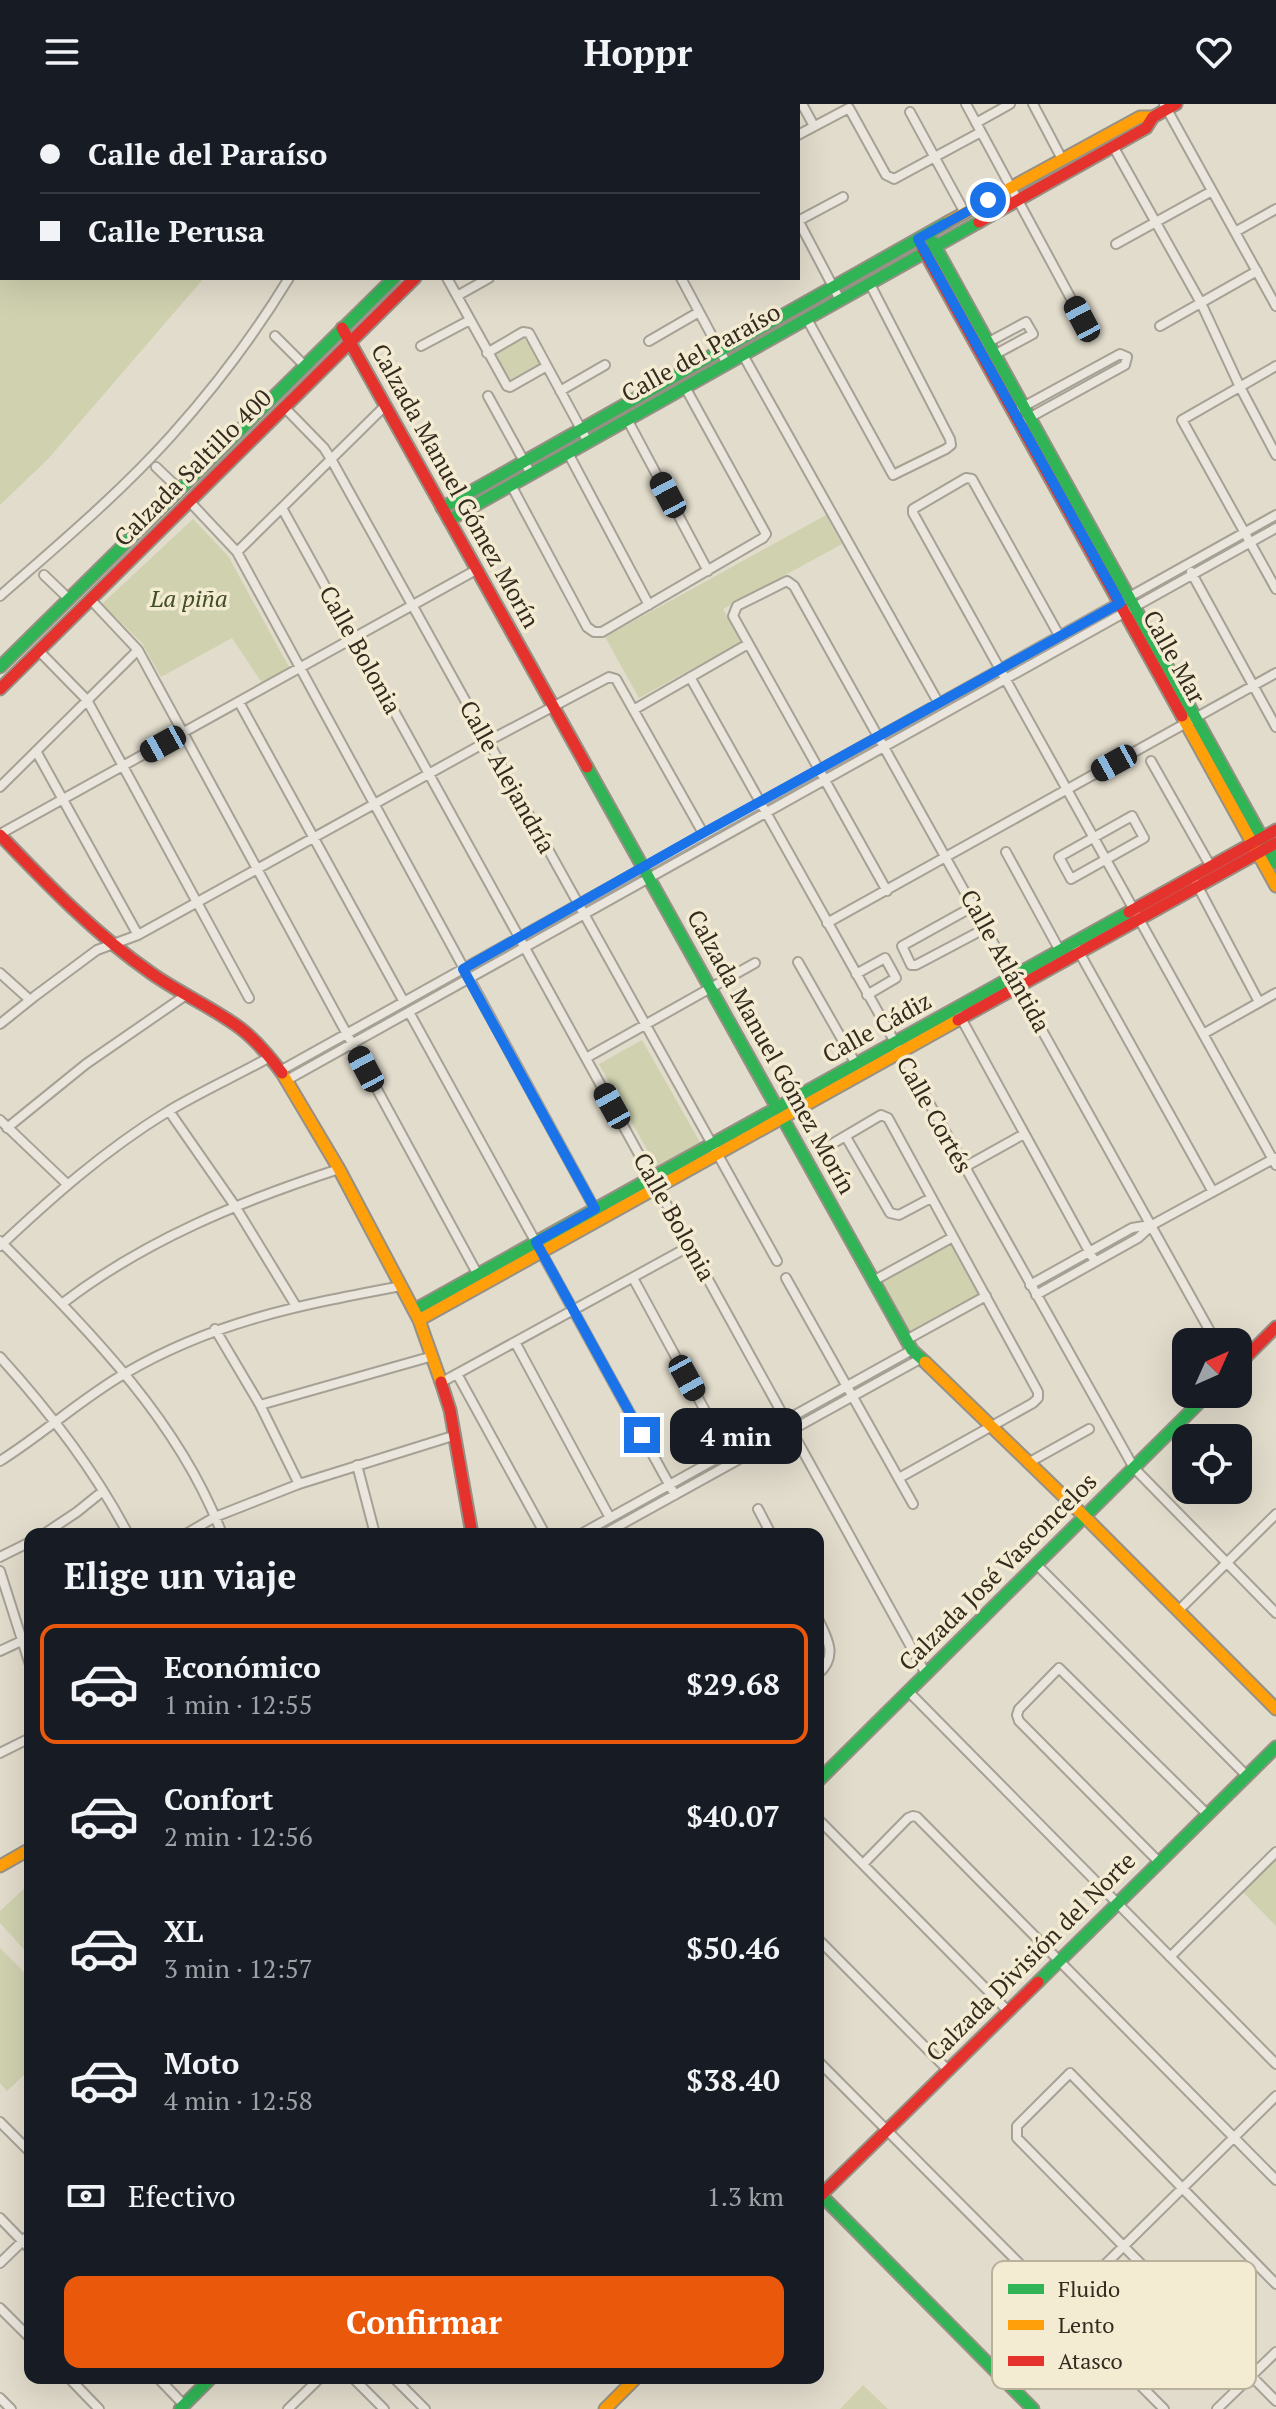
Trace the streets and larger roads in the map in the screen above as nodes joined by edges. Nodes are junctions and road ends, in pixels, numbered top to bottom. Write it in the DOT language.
graph roads {
  1 [pos="802,104"];
  2 [pos="966,104"];
  3 [pos="1010,104"];
  4 [pos="1033,104"];
  5 [pos="1169,106"];
  6 [pos="910,112"];
  7 [pos="1153,117"];
  8 [pos="814,126"];
  9 [pos="978,127"];
  10 [pos="800,134"];
  11 [pos="1113,146"];
  12 [pos="935,157"];
  13 [pos="1062,159"];
  14 [pos="1010,187"];
  15 [pos="1212,191"];
  16 [pos="843,197"];
  17 [pos="1017,199"];
  18 [pos="1276,209"];
  19 [pos="965,213"];
  20 [pos="800,220"];
  21 [pos="1156,222"];
  22 [pos="800,225"];
  23 [pos="1235,232"];
  24 [pos="923,236"];
  25 [pos="1116,244"];
  26 [pos="930,250"];
  27 [pos="1257,271"];
  28 [pos="288,280"];
  29 [pos="392,280"];
  30 [pos="413,280"];
  31 [pos="448,280"];
  32 [pos="485,280"];
  33 [pos="682,280"];
  34 [pos="870,284"];
  35 [pos="833,287"];
  36 [pos="457,296"];
  37 [pos="840,300"];
  38 [pos="1201,303"];
  39 [pos="1276,306"];
  40 [pos="699,312"];
  41 [pos="807,319"];
  42 [pos="1082,319"];
  43 [pos="470,320"];
  44 [pos="1160,326"];
  45 [pos="342,328"];
  46 [pos="275,336"];
  47 [pos="649,341"];
  48 [pos="350,342"];
  49 [pos="987,343"];
  50 [pos="421,346"];
  51 [pos="720,351"];
  52 [pos="487,353"];
  53 [pos="743,355"];
  54 [pos="994,355"];
  55 [pos="727,364"];
  56 [pos="304,365"];
  57 [pos="605,365"];
  58 [pos="547,366"];
  59 [pos="1276,366"];
  60 [pos="685,387"];
  61 [pos="1240,387"];
  62 [pos="560,391"];
  63 [pos="488,396"];
  64 [pos="385,406"];
  65 [pos="285,408"];
  66 [pos="1021,415"];
  67 [pos="627,419"];
  68 [pos="581,430"];
  69 [pos="588,442"];
  70 [pos="568,453"];
  71 [pos="1276,455"];
  72 [pos="331,459"];
  73 [pos="524,462"];
  74 [pos="156,467"];
  75 [pos="531,474"];
  76 [pos="511,485"];
  77 [pos="180,490"];
  78 [pos="190,502"];
  79 [pos="282,508"];
  80 [pos="442,508"];
  81 [pos="1276,515"];
  82 [pos="449,520"];
  83 [pos="1276,528"];
  84 [pos="1245,532"];
  85 [pos="1250,542"];
  86 [pos="237,552"];
  87 [pos="1187,564"];
  88 [pos="476,570"];
  89 [pos="708,571"];
  90 [pos="44,575"];
  91 [pos="1193,575"];
  92 [pos="1276,589"];
  93 [pos="0,596"];
  94 [pos="69,599"];
  95 [pos="91,600"];
  96 [pos="649,605"];
  97 [pos="1127,605"];
  98 [pos="411,606"];
  99 [pos="1060,637"];
  100 [pos="354,638"];
  101 [pos="748,644"];
  102 [pos="138,650"];
  103 [pos="39,651"];
  104 [pos="0,667"];
  105 [pos="298,669"];
  106 [pos="1276,673"];
  107 [pos="1002,674"];
  108 [pos="690,677"];
  109 [pos="1254,686"];
  110 [pos="0,689"];
  111 [pos="87,700"];
  112 [pos="239,702"];
  113 [pos="938,702"];
  114 [pos="553,706"];
  115 [pos="635,709"];
  116 [pos="1191,721"];
  117 [pos="1276,727"];
  118 [pos="183,733"];
  119 [pos="879,735"];
  120 [pos="488,741"];
  121 [pos="885,746"];
  122 [pos="36,751"];
  123 [pos="1151,761"];
  124 [pos="123,766"];
  125 [pos="819,769"];
  126 [pos="429,773"];
  127 [pos="825,779"];
  128 [pos="0,787"];
  129 [pos="1067,790"];
  130 [pos="63,799"];
  131 [pos="759,802"];
  132 [pos="373,804"];
  133 [pos="765,813"];
  134 [pos="1276,830"];
  135 [pos="703,833"];
  136 [pos="0,835"];
  137 [pos="313,837"];
  138 [pos="1093,838"];
  139 [pos="1263,845"];
  140 [pos="1006,852"];
  141 [pos="947,857"];
  142 [pos="1105,860"];
  143 [pos="1276,863"];
  144 [pos="1211,867"];
  145 [pos="257,869"];
  146 [pos="646,872"];
  147 [pos="1195,882"];
  148 [pos="1276,886"];
  149 [pos="887,891"];
  150 [pos="196,902"];
  151 [pos="578,904"];
  152 [pos="974,906"];
  153 [pos="584,915"];
  154 [pos="1136,915"];
  155 [pos="827,923"];
  156 [pos="986,928"];
  157 [pos="138,935"];
  158 [pos="522,942"];
  159 [pos="113,944"];
  160 [pos="1077,948"];
  161 [pos="1060,951"];
  162 [pos="798,962"];
  163 [pos="755,963"];
  164 [pos="463,969"];
  165 [pos="0,973"];
  166 [pos="856,974"];
  167 [pos="468,978"];
  168 [pos="1016,982"];
  169 [pos="711,988"];
  170 [pos="1276,993"];
  171 [pos="186,995"];
  172 [pos="867,995"];
  173 [pos="249,998"];
  174 [pos="30,1000"];
  175 [pos="404,1002"];
  176 [pos="1259,1002"];
  177 [pos="409,1012"];
  178 [pos="958,1014"];
  179 [pos="0,1024"];
  180 [pos="645,1025"];
  181 [pos="347,1034"];
  182 [pos="1203,1034"];
  183 [pos="352,1044"];
  184 [pos="897,1048"];
  185 [pos="270,1057"];
  186 [pos="586,1058"];
  187 [pos="856,1064"];
  188 [pos="284,1075"];
  189 [pos="169,1111"];
  190 [pos="780,1114"];
  191 [pos="0,1120"];
  192 [pos="7,1128"];
  193 [pos="1024,1134"];
  194 [pos="846,1137"];
  195 [pos="715,1150"];
  196 [pos="820,1151"];
  197 [pos="1275,1161"];
  198 [pos="963,1168"];
  199 [pos="339,1169"];
  200 [pos="655,1183"];
  201 [pos="67,1184"];
  202 [pos="1213,1192"];
  203 [pos="931,1198"];
  204 [pos="235,1206"];
  205 [pos="595,1209"];
  206 [pos="1152,1225"];
  207 [pos="953,1237"];
  208 [pos="1,1244"];
  209 [pos="690,1246"];
  210 [pos="539,1247"];
  211 [pos="1089,1252"];
  212 [pos="777,1261"];
  213 [pos="1095,1262"];
  214 [pos="478,1275"];
  215 [pos="633,1278"];
  216 [pos="786,1278"];
  217 [pos="873,1281"];
  218 [pos="1030,1285"];
  219 [pos="401,1286"];
  220 [pos="1036,1295"];
  221 [pos="986,1296"];
  222 [pos="63,1303"];
  223 [pos="296,1306"];
  224 [pos="574,1310"];
  225 [pos="417,1315"];
  226 [pos="1276,1327"];
  227 [pos="1208,1328"];
  228 [pos="215,1329"];
  229 [pos="515,1342"];
  230 [pos="912,1350"];
  231 [pos="1252,1351"];
  232 [pos="433,1356"];
  233 [pos="0,1357"];
  234 [pos="123,1374"];
  235 [pos="457,1374"];
  236 [pos="442,1382"];
  237 [pos="847,1386"];
  238 [pos="852,1396"];
  239 [pos="260,1405"];
  240 [pos="1194,1408"];
  241 [pos="786,1420"];
  242 [pos="56,1423"];
  243 [pos="990,1426"];
  244 [pos="1089,1429"];
  245 [pos="791,1430"];
  246 [pos="456,1435"];
  247 [pos="728,1453"];
  248 [pos="0,1461"];
  249 [pos="1028,1463"];
  250 [pos="357,1465"];
  251 [pos="1134,1468"];
  252 [pos="899,1478"];
  253 [pos="299,1484"];
  254 [pos="670,1485"];
  255 [pos="103,1491"];
  256 [pos="675,1495"];
  257 [pos="913,1504"];
  258 [pos="758,1509"];
  259 [pos="215,1517"];
  260 [pos="1085,1517"];
  261 [pos="610,1518"];
  262 [pos="1274,1521"];
  263 [pos="53,1528"];
  264 [pos="125,1528"];
  265 [pos="196,1528"];
  266 [pos="220,1528"];
  267 [pos="373,1528"];
  268 [pos="471,1528"];
  269 [pos="542,1528"];
  270 [pos="592,1528"];
  271 [pos="615,1528"];
  272 [pos="768,1528"];
  273 [pos="24,1545"];
  274 [pos="0,1557"];
  275 [pos="1227,1562"];
  276 [pos="1037,1565"];
  277 [pos="0,1571"];
  278 [pos="1178,1611"];
  279 [pos="1276,1613"];
  280 [pos="24,1631"];
  281 [pos="824,1632"];
  282 [pos="24,1639"];
  283 [pos="0,1651"];
  284 [pos="824,1670"];
  285 [pos="926,1674"];
  286 [pos="909,1692"];
  287 [pos="1276,1709"];
  288 [pos="24,1741"];
  289 [pos="1276,1747"];
  290 [pos="0,1753"];
  291 [pos="824,1775"];
  292 [pos="1247,1776"];
  293 [pos="1208,1815"];
  294 [pos="824,1825"];
  295 [pos="24,1852"];
  296 [pos="1276,1852"];
  297 [pos="1159,1862"];
  298 [pos="863,1864"];
  299 [pos="0,1866"];
  300 [pos="1117,1903"];
  301 [pos="824,1945"];
  302 [pos="1170,1957"];
  303 [pos="1059,1960"];
  304 [pos="1008,2011"];
  305 [pos="1276,2064"];
  306 [pos="824,2067"];
  307 [pos="948,2070"];
  308 [pos="1276,2096"];
  309 [pos="0,2122"];
  310 [pos="887,2130"];
  311 [pos="1234,2137"];
  312 [pos="24,2146"];
  313 [pos="1276,2180"];
  314 [pos="1182,2188"];
  315 [pos="824,2190"];
  316 [pos="824,2200"];
  317 [pos="0,2218"];
  318 [pos="22,2241"];
  319 [pos="1124,2246"];
  320 [pos="1019,2261"];
  321 [pos="1109,2261"];
  322 [pos="1139,2261"];
  323 [pos="1253,2261"];
  324 [pos="0,2263"];
  325 [pos="1256,2264"];
  326 [pos="1276,2284"];
  327 [pos="0,2308"];
  328 [pos="24,2332"];
  329 [pos="1276,2352"];
  330 [pos="992,2368"];
  331 [pos="1256,2372"];
  332 [pos="1256,2380"];
  333 [pos="75,2384"];
  334 [pos="163,2384"];
  335 [pos="205,2384"];
  336 [pos="314,2384"];
  337 [pos="359,2384"];
  338 [pos="400,2384"];
  339 [pos="630,2384"];
  340 [pos="1011,2389"];
  341 [pos="1145,2389"];
  342 [pos="1238,2389"];
  343 [pos="0,2398"];
  344 [pos="1276,2401"];
  345 [pos="182,2407"];
  346 [pos="1027,2407"];
  347 [pos="11,2409"];
  348 [pos="99,2409"];
  349 [pos="288,2409"];
  350 [pos="384,2409"];
  351 [pos="425,2409"];
  352 [pos="606,2409"];
  353 [pos="1164,2409"];
  354 [pos="1217,2409"];
  1 -- 8 [label="street"];
  2 -- 9 [label="street"];
  3 -- 9 [label="street"];
  4 -- 13 [label="street"];
  5 -- 7 [label="street"];
  5 -- 15 [label="street"];
  6 -- 12 [label="street"];
  7 -- 11 [label="street, Calle del Paraíso"];
  7 -- 13 [label="street, Calle del Paraíso"];
  8 -- 10 [label="street"];
  8 -- 12 [label="street"];
  9 -- 12 [label="street"];
  9 -- 14 [label="street"];
  11 -- 17 [label="street, Calle del Paraíso"];
  11 -- 21 [label="street"];
  12 -- 19 [label="street"];
  13 -- 14 [label="street, Calle del Paraíso"];
  14 -- 17 [label="street"];
  14 -- 19 [label="street, Calle del Paraíso"];
  15 -- 21 [label="street"];
  15 -- 23 [label="street"];
  16 -- 20 [label="street"];
  17 -- 26 [label="street, Calle del Paraíso"];
  17 -- 42 [label="street"];
  18 -- 23 [label="street"];
  19 -- 24 [label="street, Calle del Paraíso"];
  21 -- 25 [label="street"];
  21 -- 38 [label="street"];
  22 -- 35 [label="street"];
  23 -- 27 [label="street"];
  24 -- 26 [label="street, Calle Mar"];
  24 -- 35 [label="street, Calle del Paraíso"];
  26 -- 34 [label="street, Calle del Paraíso"];
  26 -- 49 [label="street, Calle Mar"];
  26 -- 66 [label="street, Calle Mar"];
  27 -- 38 [label="street"];
  27 -- 39 [label="street"];
  28 -- 93 [label="street"];
  29 -- 45 [label="street, Calzada Saltillo 400"];
  30 -- 48 [label="street, Calzada Saltillo 400"];
  31 -- 36 [label="street"];
  32 -- 36 [label="street"];
  33 -- 40 [label="street"];
  34 -- 37 [label="street, Calle del Paraíso"];
  34 -- 41 [label="street"];
  35 -- 37 [label="street"];
  35 -- 51 [label="street, Calle del Paraíso"];
  36 -- 43 [label="street"];
  37 -- 41 [label="street, Calle del Paraíso"];
  38 -- 44 [label="street"];
  38 -- 61 [label="street"];
  40 -- 47 [label="street"];
  40 -- 51 [label="street"];
  41 -- 53 [label="street, Calle del Paraíso"];
  43 -- 50 [label="street"];
  43 -- 52 [label="street"];
  45 -- 48 [label="street, Calzada Manuel Gómez Morín"];
  45 -- 56 [label="street, Calzada Saltillo 400"];
  46 -- 56 [label="street"];
  48 -- 64 [label="street, Calzada Manuel Gómez Morín"];
  48 -- 65 [label="street, Calzada Saltillo 400"];
  49 -- 54 [label="street, Calle Mar"];
  49 -- 54 [label="street"];
  51 -- 55 [label="street"];
  51 -- 68 [label="street, Calle del Paraíso"];
  52 -- 58 [label="street"];
  52 -- 58 [label="street"];
  53 -- 55 [label="street, Calle del Paraíso"];
  53 -- 113 [label="street"];
  54 -- 66 [label="street, Calle Mar"];
  55 -- 60 [label="street, Calle del Paraíso"];
  56 -- 77 [label="street, Calzada Saltillo 400"];
  57 -- 62 [label="street"];
  58 -- 62 [label="street"];
  59 -- 61 [label="street"];
  60 -- 67 [label="street, Calle del Paraíso"];
  60 -- 89 [label="street"];
  61 -- 71 [label="street"];
  61 -- 84 [label="street"];
  62 -- 68 [label="street"];
  63 -- 73 [label="street"];
  64 -- 72 [label="street"];
  64 -- 80 [label="street, Calzada Manuel Gómez Morín"];
  65 -- 72 [label="street, Calle Alejandría"];
  65 -- 78 [label="street, Calzada Saltillo 400"];
  66 -- 66 [label="street"];
  66 -- 97 [label="street, Calle Mar"];
  67 -- 69 [label="street, Calle del Paraíso"];
  67 -- 89 [label="street"];
  68 -- 69 [label="street"];
  68 -- 73 [label="street, Calle del Paraíso"];
  69 -- 70 [label="street, Calle del Paraíso"];
  70 -- 75 [label="street, Calle del Paraíso"];
  70 -- 96 [label="street"];
  72 -- 79 [label="street"];
  72 -- 98 [label="street, Calle Alejandría"];
  73 -- 75 [label="street"];
  73 -- 80 [label="street, Calle del Paraíso"];
  74 -- 77 [label="street"];
  75 -- 76 [label="street, Calle del Paraíso"];
  76 -- 82 [label="street, Calle del Paraíso"];
  76 -- 96 [label="street"];
  77 -- 94 [label="street, Calzada Saltillo 400"];
  78 -- 86 [label="street"];
  78 -- 95 [label="street, Calzada Saltillo 400"];
  79 -- 86 [label="street"];
  79 -- 100 [label="street, Calle Bolonia"];
  80 -- 82 [label="street, Calzada Manuel Gómez Morín"];
  81 -- 84 [label="street"];
  82 -- 88 [label="street, Calzada Manuel Gómez Morín"];
  83 -- 85 [label="street"];
  84 -- 85 [label="street"];
  84 -- 87 [label="street"];
  85 -- 91 [label="street"];
  85 -- 92 [label="street"];
  86 -- 105 [label="street"];
  87 -- 91 [label="street"];
  87 -- 97 [label="street"];
  88 -- 98 [label="street"];
  88 -- 114 [label="street, Calzada Manuel Gómez Morín"];
  89 -- 96 [label="street"];
  90 -- 94 [label="street"];
  91 -- 97 [label="street"];
  91 -- 109 [label="street"];
  94 -- 104 [label="street, Calzada Saltillo 400"];
  95 -- 102 [label="street"];
  95 -- 103 [label="street, Calzada Saltillo 400"];
  97 -- 99 [label="street"];
  97 -- 107 [label="street"];
  97 -- 116 [label="street, Calle Mar"];
  98 -- 100 [label="street"];
  98 -- 120 [label="street, Calle Alejandría"];
  99 -- 107 [label="street"];
  99 -- 107 [label="street"];
  100 -- 105 [label="street"];
  100 -- 126 [label="street, Calle Bolonia"];
  101 -- 108 [label="street"];
  101 -- 119 [label="street, Calle Atlántida"];
  101 -- 125 [label="street"];
  102 -- 111 [label="street"];
  102 -- 118 [label="street"];
  103 -- 110 [label="street, Calzada Saltillo 400"];
  103 -- 111 [label="street"];
  105 -- 112 [label="street"];
  105 -- 132 [label="street"];
  106 -- 109 [label="street"];
  107 -- 113 [label="street"];
  107 -- 121 [label="street"];
  107 -- 129 [label="street"];
  108 -- 115 [label="street"];
  108 -- 131 [label="street, Calle Cortés"];
  109 -- 116 [label="street"];
  109 -- 117 [label="street"];
  111 -- 122 [label="street"];
  111 -- 124 [label="street"];
  112 -- 118 [label="street"];
  112 -- 137 [label="street"];
  113 -- 119 [label="street"];
  114 -- 115 [label="street"];
  114 -- 120 [label="street"];
  114 -- 146 [label="street, Calzada Manuel Gómez Morín"];
  115 -- 135 [label="street"];
  116 -- 129 [label="street"];
  116 -- 139 [label="street, Calle Mar"];
  118 -- 124 [label="street"];
  118 -- 145 [label="street"];
  119 -- 121 [label="street, Calle Atlántida"];
  119 -- 125 [label="street"];
  120 -- 126 [label="street"];
  120 -- 151 [label="street, Calle Alejandría"];
  121 -- 127 [label="street"];
  121 -- 141 [label="street, Calle Atlántida"];
  122 -- 128 [label="street"];
  122 -- 130 [label="street"];
  123 -- 144 [label="street"];
  124 -- 130 [label="street"];
  124 -- 150 [label="street"];
  125 -- 127 [label="street"];
  125 -- 131 [label="street"];
  126 -- 132 [label="street"];
  126 -- 158 [label="street, Calle Bolonia"];
  127 -- 133 [label="street"];
  127 -- 149 [label="street"];
  129 -- 138 [label="street"];
  129 -- 141 [label="street"];
  130 -- 136 [label="street"];
  130 -- 157 [label="street"];
  131 -- 133 [label="street, Calle Cortés"];
  131 -- 135 [label="street"];
  132 -- 137 [label="street"];
  132 -- 164 [label="street"];
  133 -- 146 [label="street"];
  133 -- 155 [label="street, Calle Cortés"];
  134 -- 139 [label="street, Calle Cádiz"];
  135 -- 146 [label="street"];
  136 -- 159 [label="street"];
  137 -- 145 [label="street"];
  137 -- 175 [label="street"];
  138 -- 142 [label="street"];
  138 -- 142 [label="street"];
  138 -- 142 [label="street"];
  139 -- 143 [label="street, Calle Mar"];
  139 -- 144 [label="street, Calle Cádiz"];
  139 -- 147 [label="street, Calle Cádiz"];
  139 -- 148 [label="street, Calle Mar"];
  140 -- 161 [label="street"];
  141 -- 149 [label="street"];
  141 -- 152 [label="street, Calle Atlántida"];
  142 -- 154 [label="street"];
  144 -- 147 [label="street, Calle Cádiz"];
  145 -- 150 [label="street"];
  145 -- 181 [label="street"];
  146 -- 151 [label="street"];
  146 -- 153 [label="street"];
  146 -- 169 [label="street, Calzada Manuel Gómez Morín"];
  147 -- 154 [label="street, Calle Cádiz"];
  147 -- 176 [label="street"];
  149 -- 155 [label="street"];
  150 -- 157 [label="street"];
  150 -- 173 [label="street"];
  151 -- 153 [label="street, Calle Alejandría"];
  151 -- 158 [label="street"];
  152 -- 156 [label="street, Calle Atlántida"];
  152 -- 156 [label="street"];
  153 -- 158 [label="street"];
  153 -- 180 [label="street, Calle Alejandría"];
  154 -- 160 [label="street, Calle Cádiz"];
  154 -- 182 [label="street"];
  155 -- 166 [label="street, Calle Cortés"];
  156 -- 168 [label="street, Calle Atlántida"];
  157 -- 159 [label="street"];
  158 -- 164 [label="street"];
  158 -- 167 [label="street"];
  158 -- 186 [label="street, Calle Bolonia"];
  159 -- 171 [label="street"];
  159 -- 174 [label="street"];
  160 -- 161 [label="street, Calle Cádiz"];
  160 -- 168 [label="street, Calle Cádiz"];
  160 -- 202 [label="street"];
  161 -- 168 [label="street, Calle Cádiz"];
  162 -- 187 [label="street"];
  163 -- 169 [label="street"];
  164 -- 167 [label="street"];
  164 -- 175 [label="street"];
  165 -- 174 [label="street"];
  166 -- 172 [label="street, Calle Cortés"];
  166 -- 172 [label="street"];
  167 -- 177 [label="street"];
  167 -- 205 [label="street"];
  168 -- 178 [label="street, Calle Cádiz"];
  168 -- 206 [label="street, Calle Atlántida"];
  169 -- 180 [label="street"];
  169 -- 190 [label="street, Calzada Manuel Gómez Morín"];
  170 -- 176 [label="street"];
  171 -- 185 [label="street"];
  171 -- 192 [label="street"];
  172 -- 184 [label="street, Calle Cortés"];
  174 -- 179 [label="street"];
  175 -- 181 [label="street"];
  176 -- 182 [label="street"];
  177 -- 183 [label="street"];
  177 -- 210 [label="street"];
  178 -- 184 [label="street, Calle Cádiz"];
  178 -- 193 [label="street"];
  180 -- 186 [label="street"];
  180 -- 195 [label="street, Calle Alejandría"];
  181 -- 183 [label="street"];
  181 -- 188 [label="street"];
  182 -- 197 [label="street"];
  183 -- 188 [label="street"];
  183 -- 214 [label="street"];
  184 -- 187 [label="street, Calle Cádiz"];
  184 -- 190 [label="street, Calle Cádiz"];
  184 -- 198 [label="street, Calle Cortés"];
  185 -- 188 [label="street"];
  185 -- 189 [label="street"];
  186 -- 200 [label="street, Calle Bolonia"];
  187 -- 190 [label="street, Calle Cádiz"];
  188 -- 199 [label="street"];
  189 -- 201 [label="street"];
  189 -- 204 [label="street"];
  190 -- 195 [label="street, Calle Cádiz"];
  190 -- 217 [label="street, Calzada Manuel Gómez Morín"];
  191 -- 192 [label="street"];
  192 -- 201 [label="street"];
  193 -- 198 [label="street"];
  193 -- 211 [label="street"];
  194 -- 196 [label="street"];
  194 -- 203 [label="street"];
  194 -- 203 [label="street"];
  195 -- 200 [label="street, Calle Cádiz"];
  195 -- 212 [label="street, Calle Alejandría"];
  197 -- 202 [label="street"];
  198 -- 218 [label="street, Calle Cortés"];
  199 -- 204 [label="street"];
  199 -- 219 [label="street"];
  200 -- 205 [label="street, Calle Cádiz"];
  200 -- 209 [label="street, Calle Bolonia"];
  200 -- 210 [label="street, Calle Cádiz"];
  201 -- 208 [label="street"];
  202 -- 206 [label="street"];
  203 -- 207 [label="street"];
  204 -- 222 [label="street"];
  204 -- 223 [label="street"];
  205 -- 210 [label="street, Calle Cádiz"];
  206 -- 211 [label="street"];
  206 -- 213 [label="street"];
  206 -- 227 [label="street, Calle Atlántida"];
  207 -- 217 [label="street"];
  207 -- 221 [label="street"];
  208 -- 222 [label="street"];
  209 -- 215 [label="street"];
  209 -- 241 [label="street, Calle Bolonia"];
  210 -- 214 [label="street, Calle Cádiz"];
  210 -- 224 [label="street"];
  210 -- 225 [label="street, Calle Cádiz"];
  211 -- 213 [label="street"];
  211 -- 218 [label="street"];
  213 -- 220 [label="street"];
  214 -- 225 [label="street, Calle Cádiz"];
  215 -- 224 [label="street"];
  215 -- 247 [label="street"];
  216 -- 237 [label="street"];
  217 -- 230 [label="street, Calzada Manuel Gómez Morín"];
  218 -- 220 [label="street, Calle Cortés"];
  219 -- 223 [label="street"];
  219 -- 225 [label="street"];
  220 -- 251 [label="street, Calle Cortés"];
  221 -- 230 [label="street"];
  221 -- 243 [label="street"];
  222 -- 234 [label="street"];
  223 -- 228 [label="street"];
  224 -- 229 [label="street"];
  224 -- 254 [label="street"];
  225 -- 232 [label="street"];
  226 -- 231 [label="street"];
  228 -- 234 [label="street"];
  228 -- 239 [label="street"];
  229 -- 235 [label="street"];
  229 -- 261 [label="street"];
  230 -- 237 [label="street"];
  230 -- 238 [label="street"];
  230 -- 243 [label="street, Calzada Manuel Gómez Morín"];
  232 -- 236 [label="street"];
  232 -- 239 [label="street"];
  233 -- 242 [label="street"];
  234 -- 242 [label="street"];
  234 -- 259 [label="street"];
  235 -- 236 [label="street"];
  235 -- 269 [label="street"];
  236 -- 246 [label="street"];
  237 -- 238 [label="street"];
  237 -- 241 [label="street"];
  238 -- 245 [label="street"];
  238 -- 252 [label="street"];
  239 -- 253 [label="street"];
  240 -- 251 [label="street, Calzada José Vasconcelos"];
  241 -- 245 [label="street, Calle Bolonia"];
  241 -- 247 [label="street"];
  242 -- 248 [label="street"];
  242 -- 255 [label="street"];
  243 -- 249 [label="street, Calzada Manuel Gómez Morín"];
  243 -- 252 [label="street"];
  244 -- 249 [label="street"];
  245 -- 256 [label="street"];
  245 -- 285 [label="street, Calle Bolonia"];
  246 -- 250 [label="street"];
  246 -- 268 [label="street"];
  247 -- 254 [label="street"];
  249 -- 260 [label="street, Calzada Manuel Gómez Morín"];
  250 -- 253 [label="street"];
  250 -- 267 [label="street"];
  251 -- 260 [label="street, Calzada José Vasconcelos"];
  251 -- 275 [label="street, Calle Cortés"];
  252 -- 257 [label="street"];
  253 -- 259 [label="street"];
  254 -- 256 [label="street"];
  254 -- 261 [label="street"];
  255 -- 263 [label="street"];
  255 -- 264 [label="street"];
  256 -- 271 [label="street"];
  258 -- 272 [label="street"];
  259 -- 265 [label="street"];
  259 -- 266 [label="street"];
  260 -- 276 [label="street, Calzada José Vasconcelos"];
  260 -- 278 [label="street, Calzada Manuel Gómez Morín"];
  261 -- 270 [label="street"];
  262 -- 275 [label="street"];
  273 -- 274 [label="street"];
  275 -- 278 [label="street"];
  275 -- 279 [label="street, Calle Cortés"];
  276 -- 285 [label="street, Calzada José Vasconcelos"];
  276 -- 292 [label="street"];
  277 -- 280 [label="street"];
  278 -- 287 [label="street, Calzada Manuel Gómez Morín"];
  281 -- 284 [label="street"];
  282 -- 283 [label="street"];
  285 -- 286 [label="street, Calzada José Vasconcelos"];
  286 -- 291 [label="street, Calzada José Vasconcelos"];
  286 -- 300 [label="street"];
  288 -- 290 [label="street"];
  289 -- 292 [label="street, Calzada División del Norte"];
  292 -- 293 [label="street, Calzada División del Norte"];
  293 -- 297 [label="street, Calzada División del Norte"];
  293 -- 297 [label="street"];
  294 -- 298 [label="street"];
  295 -- 299 [label="street"];
  296 -- 302 [label="street"];
  297 -- 300 [label="street, Calzada División del Norte"];
  298 -- 303 [label="street"];
  298 -- 304 [label="street"];
  300 -- 302 [label="street"];
  300 -- 303 [label="street, Calzada División del Norte"];
  301 -- 307 [label="street"];
  302 -- 305 [label="street"];
  303 -- 304 [label="street, Calzada División del Norte"];
  303 -- 311 [label="street"];
  304 -- 307 [label="street, Calzada División del Norte"];
  306 -- 310 [label="street"];
  307 -- 310 [label="street, Calzada División del Norte"];
  308 -- 311 [label="street"];
  309 -- 312 [label="street"];
  310 -- 315 [label="street, Calzada División del Norte"];
  310 -- 320 [label="street"];
  311 -- 313 [label="street"];
  311 -- 314 [label="street"];
  314 -- 319 [label="street"];
  314 -- 319 [label="street"];
  314 -- 323 [label="street"];
  316 -- 330 [label="street"];
  317 -- 318 [label="street"];
  318 -- 324 [label="street"];
  319 -- 321 [label="street"];
  319 -- 322 [label="street"];
  325 -- 326 [label="street"];
  327 -- 328 [label="street"];
  329 -- 331 [label="street"];
  332 -- 344 [label="street"];
  333 -- 348 [label="street"];
  334 -- 345 [label="street"];
  335 -- 345 [label="street"];
  336 -- 349 [label="street"];
  337 -- 350 [label="street"];
  338 -- 351 [label="street"];
  339 -- 352 [label="street"];
  340 -- 346 [label="street"];
  341 -- 353 [label="street"];
  342 -- 354 [label="street"];
  343 -- 347 [label="street"];
}
